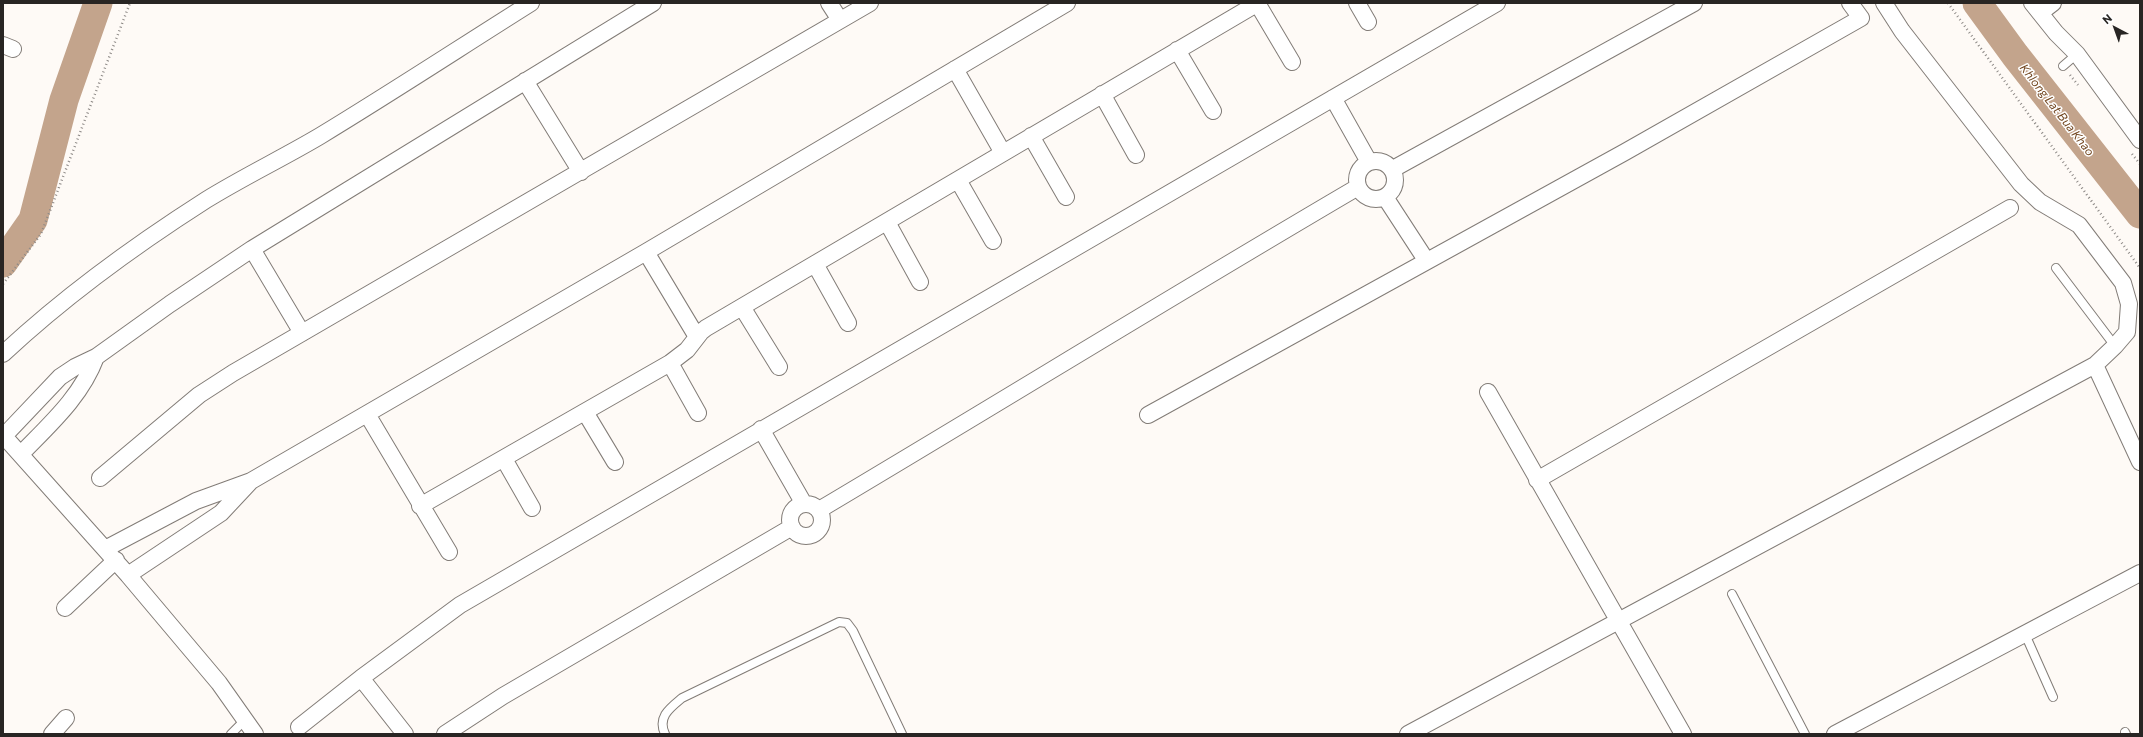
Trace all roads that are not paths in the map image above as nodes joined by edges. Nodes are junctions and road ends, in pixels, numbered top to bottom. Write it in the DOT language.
graph roads {
  1 [pos="531,3"];
  2 [pos="653,3"];
  3 [pos="829,3"];
  4 [pos="870,3"];
  5 [pos="1067,3"];
  6 [pos="1257,3"];
  7 [pos="1357,3"];
  8 [pos="1497,3"];
  9 [pos="1694,3"];
  10 [pos="1850,3"];
  11 [pos="1884,3"];
  12 [pos="2053,3"];
  13 [pos="2036,8"];
  14 [pos="840,20"];
  15 [pos="1368,22"];
  16 [pos="1176,50"];
  17 [pos="2076,54"];
  18 [pos="1292,62"];
  19 [pos="2063,66"];
  20 [pos="955,69"];
  21 [pos="525,81"];
  22 [pos="1102,94"];
  23 [pos="1333,98"];
  24 [pos="1213,111"];
  25 [pos="1031,136"];
  26 [pos="2140,140"];
  27 [pos="1003,153"];
  28 [pos="1136,155"];
  29 [pos="1369,162"];
  30 [pos="1393,170"];
  31 [pos="581,172"];
  32 [pos="958,180"];
  33 [pos="1358,187"];
  34 [pos="1066,197"];
  35 [pos="1385,197"];
  36 [pos="2010,208"];
  37 [pos="887,222"];
  38 [pos="993,241"];
  39 [pos="252,250"];
  40 [pos="646,252"];
  41 [pos="1426,260"];
  42 [pos="815,264"];
  43 [pos="2056,268"];
  44 [pos="920,282"];
  45 [pos="742,307"];
  46 [pos="848,322"];
  47 [pos="302,333"];
  48 [pos="697,337"];
  49 [pos="2116,346"];
  50 [pos="3,354"];
  51 [pos="96,358"];
  52 [pos="670,363"];
  53 [pos="2095,365"];
  54 [pos="779,367"];
  55 [pos="1488,392"];
  56 [pos="585,412"];
  57 [pos="698,413"];
  58 [pos="367,414"];
  59 [pos="1148,415"];
  60 [pos="761,429"];
  61 [pos="3,435"];
  62 [pos="21,454"];
  63 [pos="504,459"];
  64 [pos="615,462"];
  65 [pos="2140,462"];
  66 [pos="100,478"];
  67 [pos="1537,480"];
  68 [pos="251,481"];
  69 [pos="804,504"];
  70 [pos="420,506"];
  71 [pos="532,508"];
  72 [pos="819,510"];
  73 [pos="792,528"];
  74 [pos="449,552"];
  75 [pos="110,555"];
  76 [pos="2140,573"];
  77 [pos="128,575"];
  78 [pos="1732,594"];
  79 [pos="64,608"];
  80 [pos="1618,622"];
  81 [pos="2025,634"];
  82 [pos="361,678"];
  83 [pos="2053,697"];
  84 [pos="66,718"];
  85 [pos="245,720"];
  86 [pos="299,727"];
  87 [pos="52,734"];
  88 [pos="231,734"];
  89 [pos="255,734"];
  90 [pos="405,734"];
  91 [pos="445,734"];
  92 [pos="666,734"];
  93 [pos="902,734"];
  94 [pos="1408,734"];
  95 [pos="1683,734"];
  96 [pos="1805,734"];
  97 [pos="1835,734"];
  1 -- 50 [label="street"];
  2 -- 21 [label="street"];
  3 -- 14 [label="street"];
  4 -- 14 [label="street"];
  5 -- 20 [label="street"];
  6 -- 16 [label="street"];
  6 -- 18 [label="street"];
  7 -- 15 [label="street"];
  8 -- 23 [label="street"];
  9 -- 30 [label="street"];
  10 -- 41 [label="street"];
  11 -- 49 [label="street"];
  12 -- 13 [label="street"];
  13 -- 17 [label="street"];
  14 -- 31 [label="street"];
  16 -- 22 [label="street"];
  16 -- 24 [label="street"];
  17 -- 19 [label="lane"];
  17 -- 26 [label="street"];
  20 -- 27 [label="street"];
  20 -- 40 [label="street"];
  21 -- 31 [label="street"];
  21 -- 39 [label="street"];
  22 -- 25 [label="street"];
  22 -- 28 [label="street"];
  23 -- 29 [label="street"];
  23 -- 60 [label="street"];
  25 -- 27 [label="street"];
  25 -- 34 [label="street"];
  27 -- 32 [label="street"];
  29 -- 30 [label="street"];
  29 -- 33 [label="street"];
  30 -- 35 [label="street"];
  31 -- 47 [label="street"];
  32 -- 37 [label="street"];
  32 -- 38 [label="street"];
  33 -- 35 [label="street"];
  33 -- 72 [label="street"];
  35 -- 41 [label="street"];
  36 -- 67 [label="street"];
  37 -- 42 [label="street"];
  37 -- 44 [label="street"];
  39 -- 47 [label="street"];
  39 -- 51 [label="street"];
  40 -- 48 [label="street"];
  40 -- 58 [label="street"];
  41 -- 59 [label="street"];
  42 -- 45 [label="street"];
  42 -- 46 [label="street"];
  43 -- 49 [label="lane"];
  45 -- 48 [label="street"];
  45 -- 54 [label="street"];
  47 -- 66 [label="street"];
  48 -- 52 [label="street"];
  49 -- 53 [label="street"];
  51 -- 61 [label="street"];
  51 -- 62 [label="street"];
  52 -- 56 [label="street"];
  52 -- 57 [label="street"];
  53 -- 65 [label="street"];
  53 -- 80 [label="street"];
  55 -- 67 [label="street"];
  56 -- 63 [label="street"];
  56 -- 64 [label="street"];
  58 -- 68 [label="street"];
  58 -- 70 [label="street"];
  60 -- 69 [label="street"];
  60 -- 82 [label="street"];
  61 -- 62 [label="street"];
  62 -- 75 [label="street"];
  63 -- 70 [label="street"];
  63 -- 71 [label="street"];
  67 -- 80 [label="street"];
  68 -- 75 [label="street"];
  68 -- 77 [label="street"];
  69 -- 72 [label="street"];
  69 -- 73 [label="street"];
  70 -- 74 [label="street"];
  72 -- 73 [label="street"];
  73 -- 91 [label="street"];
  75 -- 77 [label="street"];
  75 -- 79 [label="street"];
  76 -- 81 [label="street"];
  77 -- 85 [label="street"];
  78 -- 96 [label="lane"];
  80 -- 94 [label="street"];
  80 -- 95 [label="street"];
  81 -- 83 [label="lane"];
  81 -- 97 [label="street"];
  82 -- 86 [label="street"];
  82 -- 90 [label="street"];
  84 -- 87 [label="street"];
  85 -- 88 [label="lane"];
  85 -- 89 [label="street"];
  92 -- 93 [label="lane"];
}
